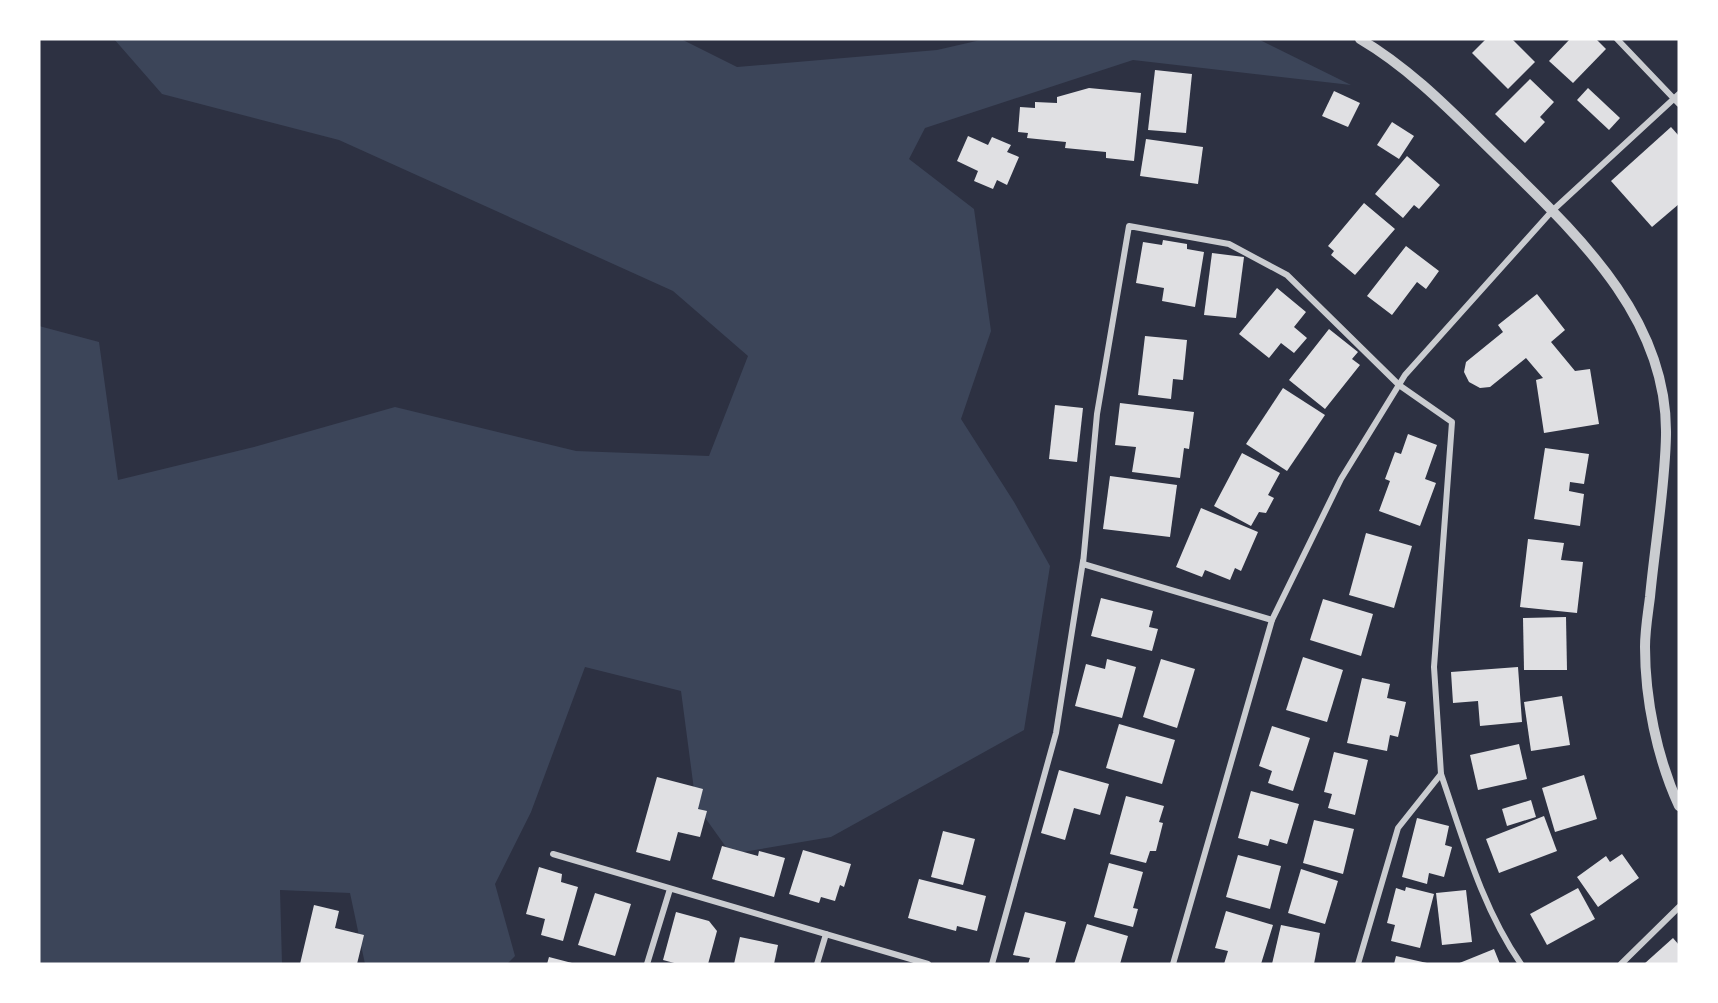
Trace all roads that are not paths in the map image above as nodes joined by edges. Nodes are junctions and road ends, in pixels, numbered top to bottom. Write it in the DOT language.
graph roads {
  1 [pos="1360,39"];
  2 [pos="1617,39"];
  3 [pos="1677,99"];
  4 [pos="1552,211"];
  5 [pos="1399,384"];
  6 [pos="1084,554"];
  7 [pos="1272,620"];
  8 [pos="1441,774"];
  9 [pos="1679,806"];
  10 [pos="553,854"];
  11 [pos="670,889"];
  12 [pos="1679,907"];
  13 [pos="826,934"];
  14 [pos="648,964"];
  15 [pos="817,964"];
  16 [pos="928,964"];
  17 [pos="992,964"];
  18 [pos="1173,964"];
  19 [pos="1358,964"];
  20 [pos="1521,964"];
  21 [pos="1621,964"];
  1 -- 4 [label="street"];
  2 -- 3 [label="street"];
  3 -- 4 [label="street"];
  4 -- 5 [label="street"];
  4 -- 9 [label="street"];
  5 -- 6 [label="street"];
  5 -- 7 [label="street"];
  5 -- 8 [label="street"];
  6 -- 7 [label="street"];
  6 -- 17 [label="street"];
  7 -- 18 [label="street"];
  8 -- 19 [label="street"];
  8 -- 20 [label="street"];
  10 -- 11 [label="street"];
  11 -- 13 [label="street"];
  11 -- 14 [label="street"];
  12 -- 21 [label="street"];
  13 -- 15 [label="street"];
  13 -- 16 [label="street"];
}
